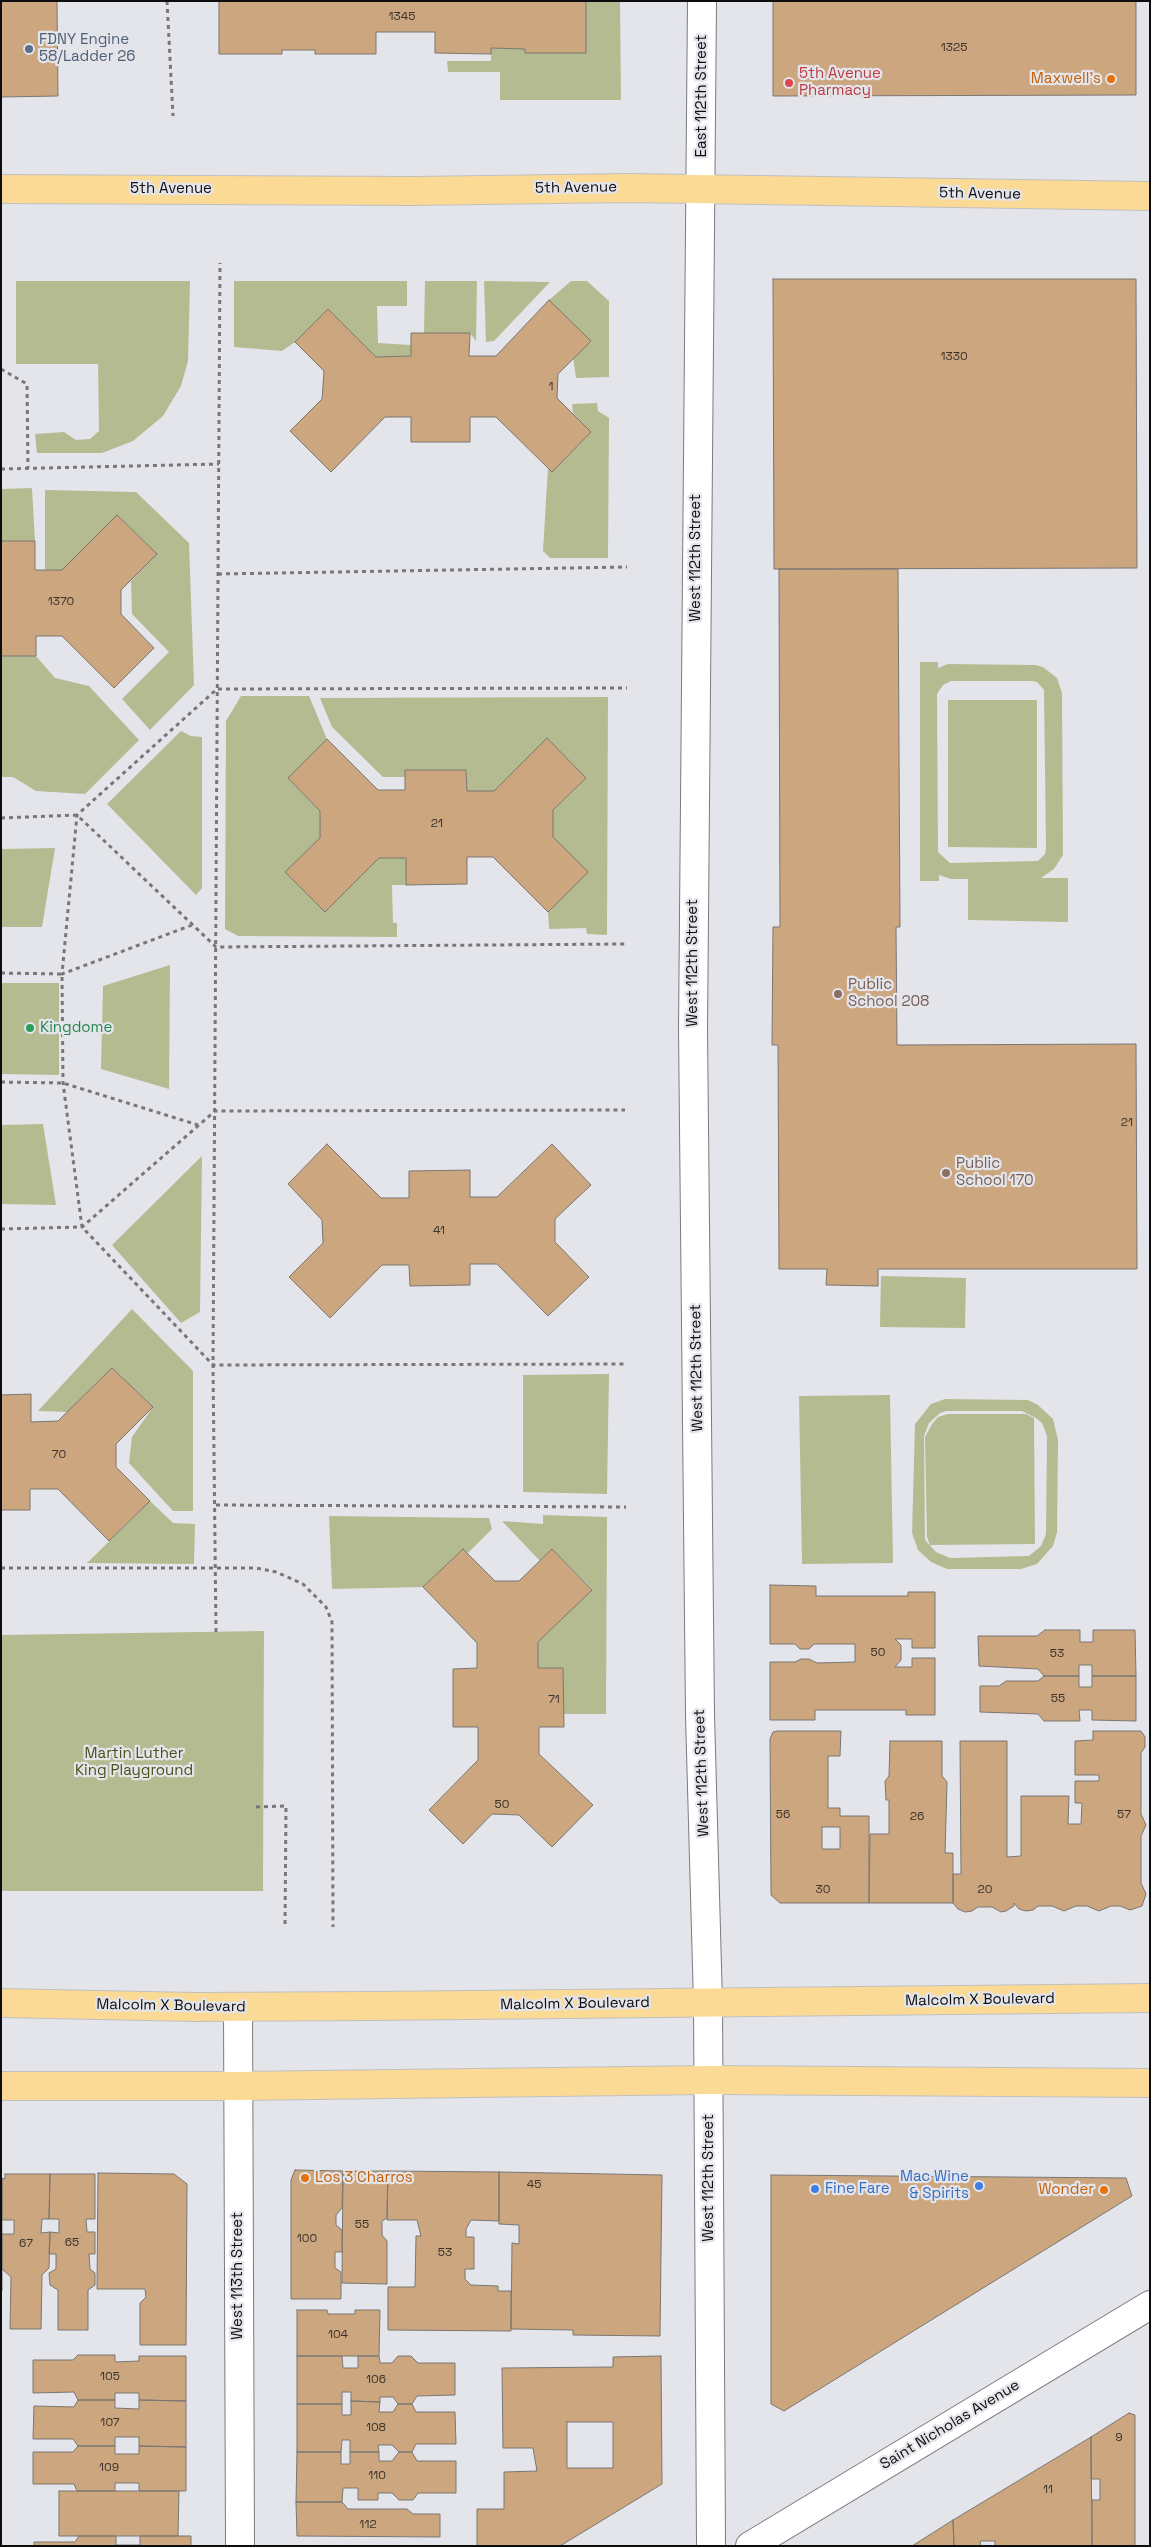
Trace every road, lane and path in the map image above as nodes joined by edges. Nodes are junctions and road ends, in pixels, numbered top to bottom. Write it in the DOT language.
graph roads {
  1 [pos="167,1"];
  2 [pos="702,1"];
  3 [pos="173,116"];
  4 [pos="1,189"];
  5 [pos="702,190"];
  6 [pos="1150,196"];
  7 [pos="220,263"];
  8 [pos="1,369"];
  9 [pos="219,464"];
  10 [pos="28,468"];
  11 [pos="1,469"];
  12 [pos="627,566"];
  13 [pos="218,574"];
  14 [pos="627,688"];
  15 [pos="217,690"];
  16 [pos="77,815"];
  17 [pos="1,818"];
  18 [pos="192,925"];
  19 [pos="625,944"];
  20 [pos="216,947"];
  21 [pos="1,973"];
  22 [pos="62,974"];
  23 [pos="1,1082"];
  24 [pos="63,1083"];
  25 [pos="625,1110"];
  26 [pos="215,1111"];
  27 [pos="199,1125"];
  28 [pos="82,1227"];
  29 [pos="1,1229"];
  30 [pos="624,1364"];
  31 [pos="213,1365"];
  32 [pos="216,1505"];
  33 [pos="626,1507"];
  34 [pos="1,1568"];
  35 [pos="216,1568"];
  36 [pos="216,1632"];
  37 [pos="256,1807"];
  38 [pos="333,1927"];
  39 [pos="285,1928"];
  40 [pos="1150,1998"];
  41 [pos="1,2003"];
  42 [pos="708,2003"];
  43 [pos="238,2006"];
  44 [pos="709,2080"];
  45 [pos="1150,2083"];
  46 [pos="1,2086"];
  47 [pos="237,2086"];
  48 [pos="1150,2305"];
  49 [pos="240,2546"];
  50 [pos="711,2546"];
  51 [pos="750,2546"];
  1 -- 3 [label="path"];
  2 -- 5 [label="street, East 112th Street"];
  4 -- 5 [label="main road, 5th Avenue"];
  5 -- 6 [label="main road, 5th Avenue"];
  5 -- 42 [label="street, West 112th Street"];
  7 -- 9 [label="path"];
  8 -- 10 [label="path"];
  9 -- 10 [label="path"];
  9 -- 13 [label="path"];
  10 -- 11 [label="path"];
  12 -- 13 [label="path"];
  13 -- 15 [label="path"];
  14 -- 15 [label="path"];
  15 -- 16 [label="path"];
  15 -- 20 [label="path"];
  16 -- 17 [label="path"];
  16 -- 18 [label="path"];
  16 -- 22 [label="path"];
  18 -- 20 [label="path"];
  18 -- 22 [label="path"];
  19 -- 20 [label="path"];
  20 -- 26 [label="path"];
  21 -- 22 [label="path"];
  22 -- 24 [label="path"];
  23 -- 24 [label="path"];
  24 -- 27 [label="path"];
  24 -- 28 [label="path"];
  25 -- 26 [label="path"];
  26 -- 27 [label="path"];
  26 -- 31 [label="path"];
  27 -- 28 [label="path"];
  28 -- 29 [label="path"];
  28 -- 31 [label="path"];
  30 -- 31 [label="path"];
  31 -- 32 [label="path"];
  32 -- 33 [label="path"];
  32 -- 35 [label="path"];
  34 -- 35 [label="path"];
  35 -- 36 [label="path"];
  35 -- 38 [label="path"];
  37 -- 39 [label="path"];
  40 -- 42 [label="main road, Malcolm X Boulevard"];
  41 -- 43 [label="main road, Malcolm X Boulevard"];
  42 -- 43 [label="main road, Malcolm X Boulevard"];
  42 -- 44 [label="street, West 112th Street"];
  43 -- 47 [label="street, West 113th Street"];
  44 -- 45 [label="main road"];
  44 -- 47 [label="main road"];
  44 -- 50 [label="street, West 112th Street"];
  46 -- 47 [label="main road"];
  47 -- 49 [label="street, West 113th Street"];
  48 -- 51 [label="street, Saint Nicholas Avenue"];
}
